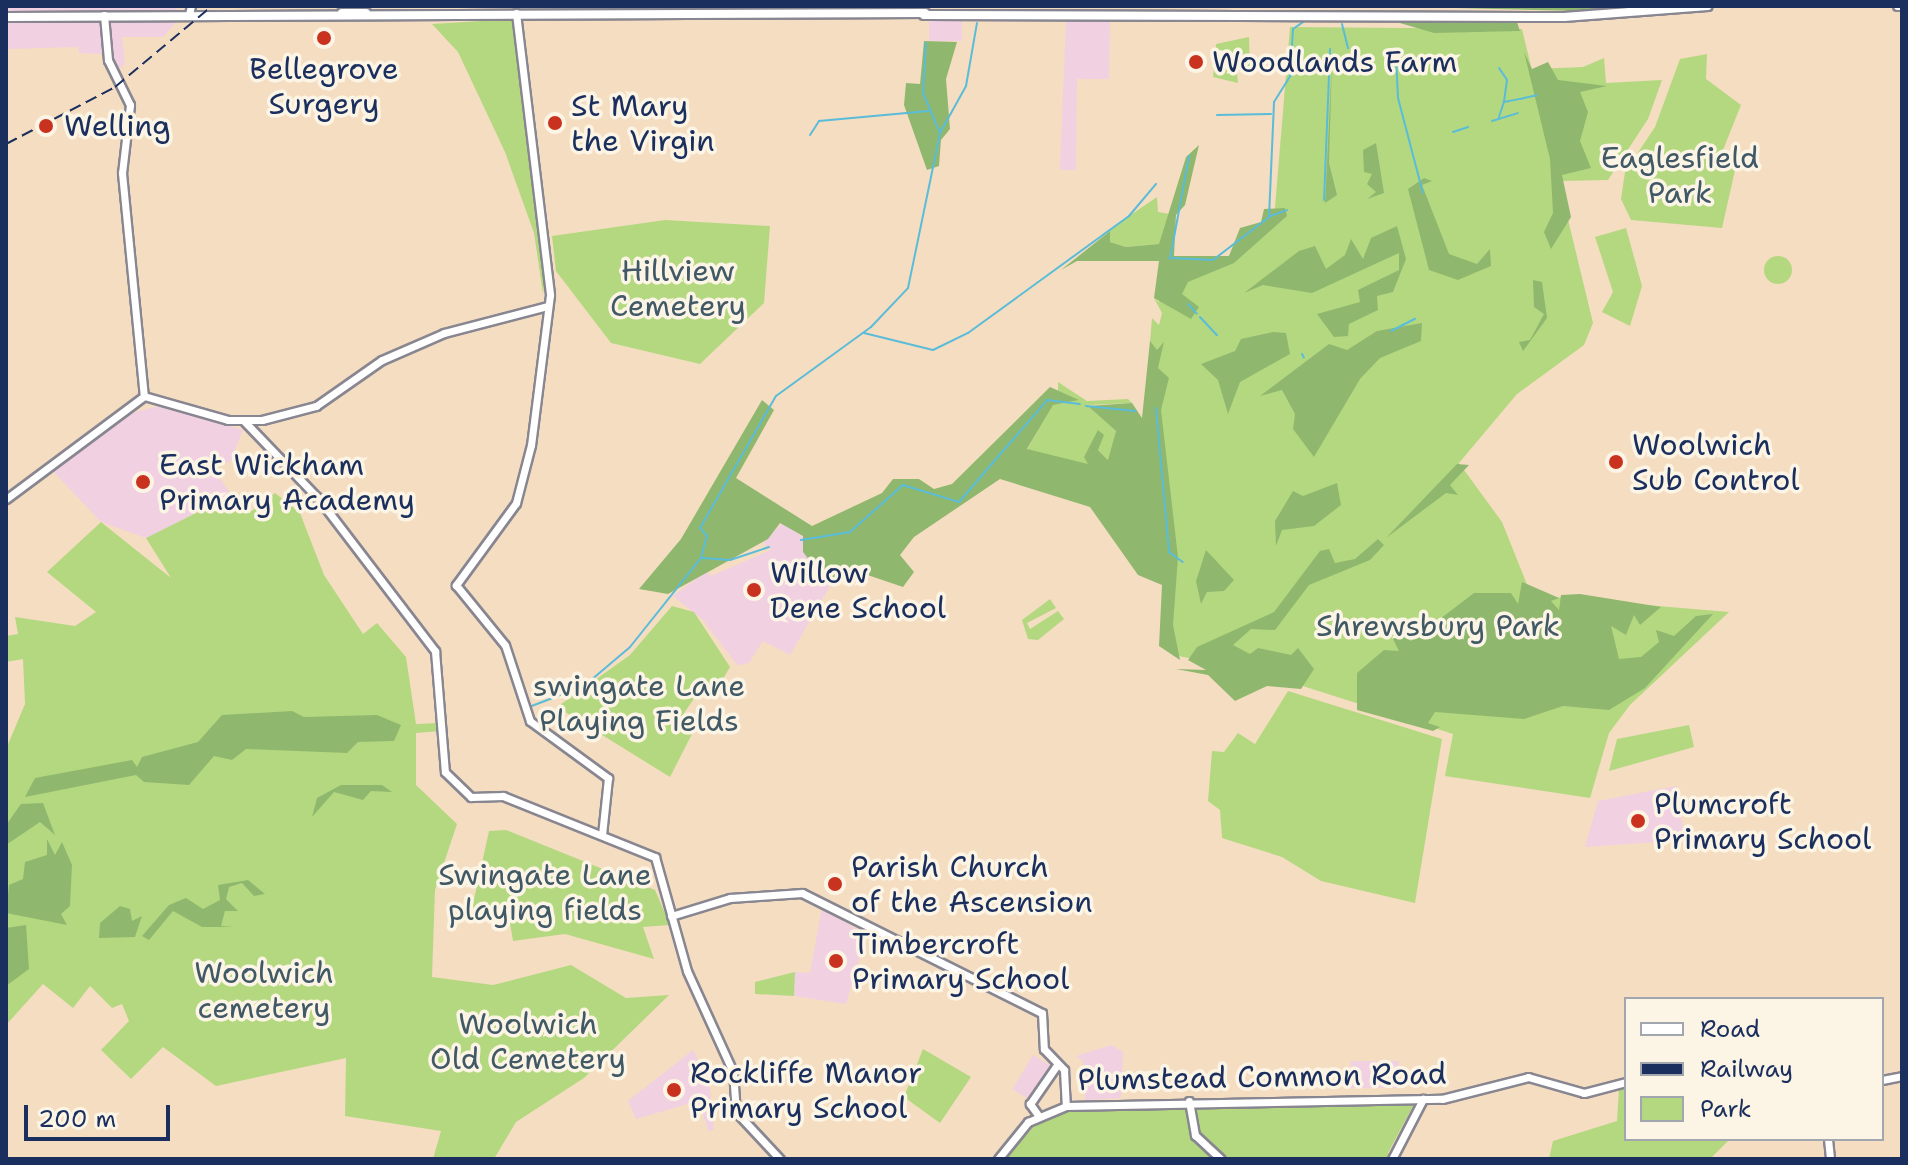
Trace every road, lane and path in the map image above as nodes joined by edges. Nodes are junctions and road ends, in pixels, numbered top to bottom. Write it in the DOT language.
graph roads {
  1 [pos="1708,6"];
  2 [pos="190,10"];
  3 [pos="372,10"];
  4 [pos="516,11"];
  5 [pos="104,15"];
  6 [pos="6,17"];
  7 [pos="548,306"];
  8 [pos="144,396"];
  9 [pos="245,422"];
  10 [pos="6,499"];
  11 [pos="602,835"];
  12 [pos="671,916"];
  13 [pos="1060,1068"];
  14 [pos="1624,1083"];
  15 [pos="1423,1099"];
  16 [pos="1189,1101"];
  17 [pos="1066,1106"];
  18 [pos="1038,1115"];
  19 [pos="780,1159"];
  20 [pos="998,1159"];
  21 [pos="1221,1159"];
  22 [pos="1392,1159"];
  1 -- 4 [label="main road"];
  2 -- 3 [label="main road"];
  2 -- 5 [label="main road"];
  3 -- 4 [label="main road"];
  4 -- 7 [label="street"];
  5 -- 6 [label="main road"];
  5 -- 8 [label="street"];
  7 -- 9 [label="street"];
  7 -- 11 [label="street"];
  8 -- 9 [label="street"];
  8 -- 10 [label="street"];
  9 -- 11 [label="street"];
  11 -- 12 [label="street"];
  12 -- 13 [label="street"];
  12 -- 19 [label="street"];
  13 -- 17 [label="street"];
  13 -- 18 [label="street"];
  14 -- 15 [label="street, Plumstead Common Road"];
  15 -- 16 [label="street, Plumstead Common Road"];
  15 -- 22 [label="street"];
  16 -- 17 [label="street, Plumstead Common Road"];
  16 -- 21 [label="street"];
  17 -- 18 [label="street, Plumstead Common Road"];
  18 -- 20 [label="street"];
}
